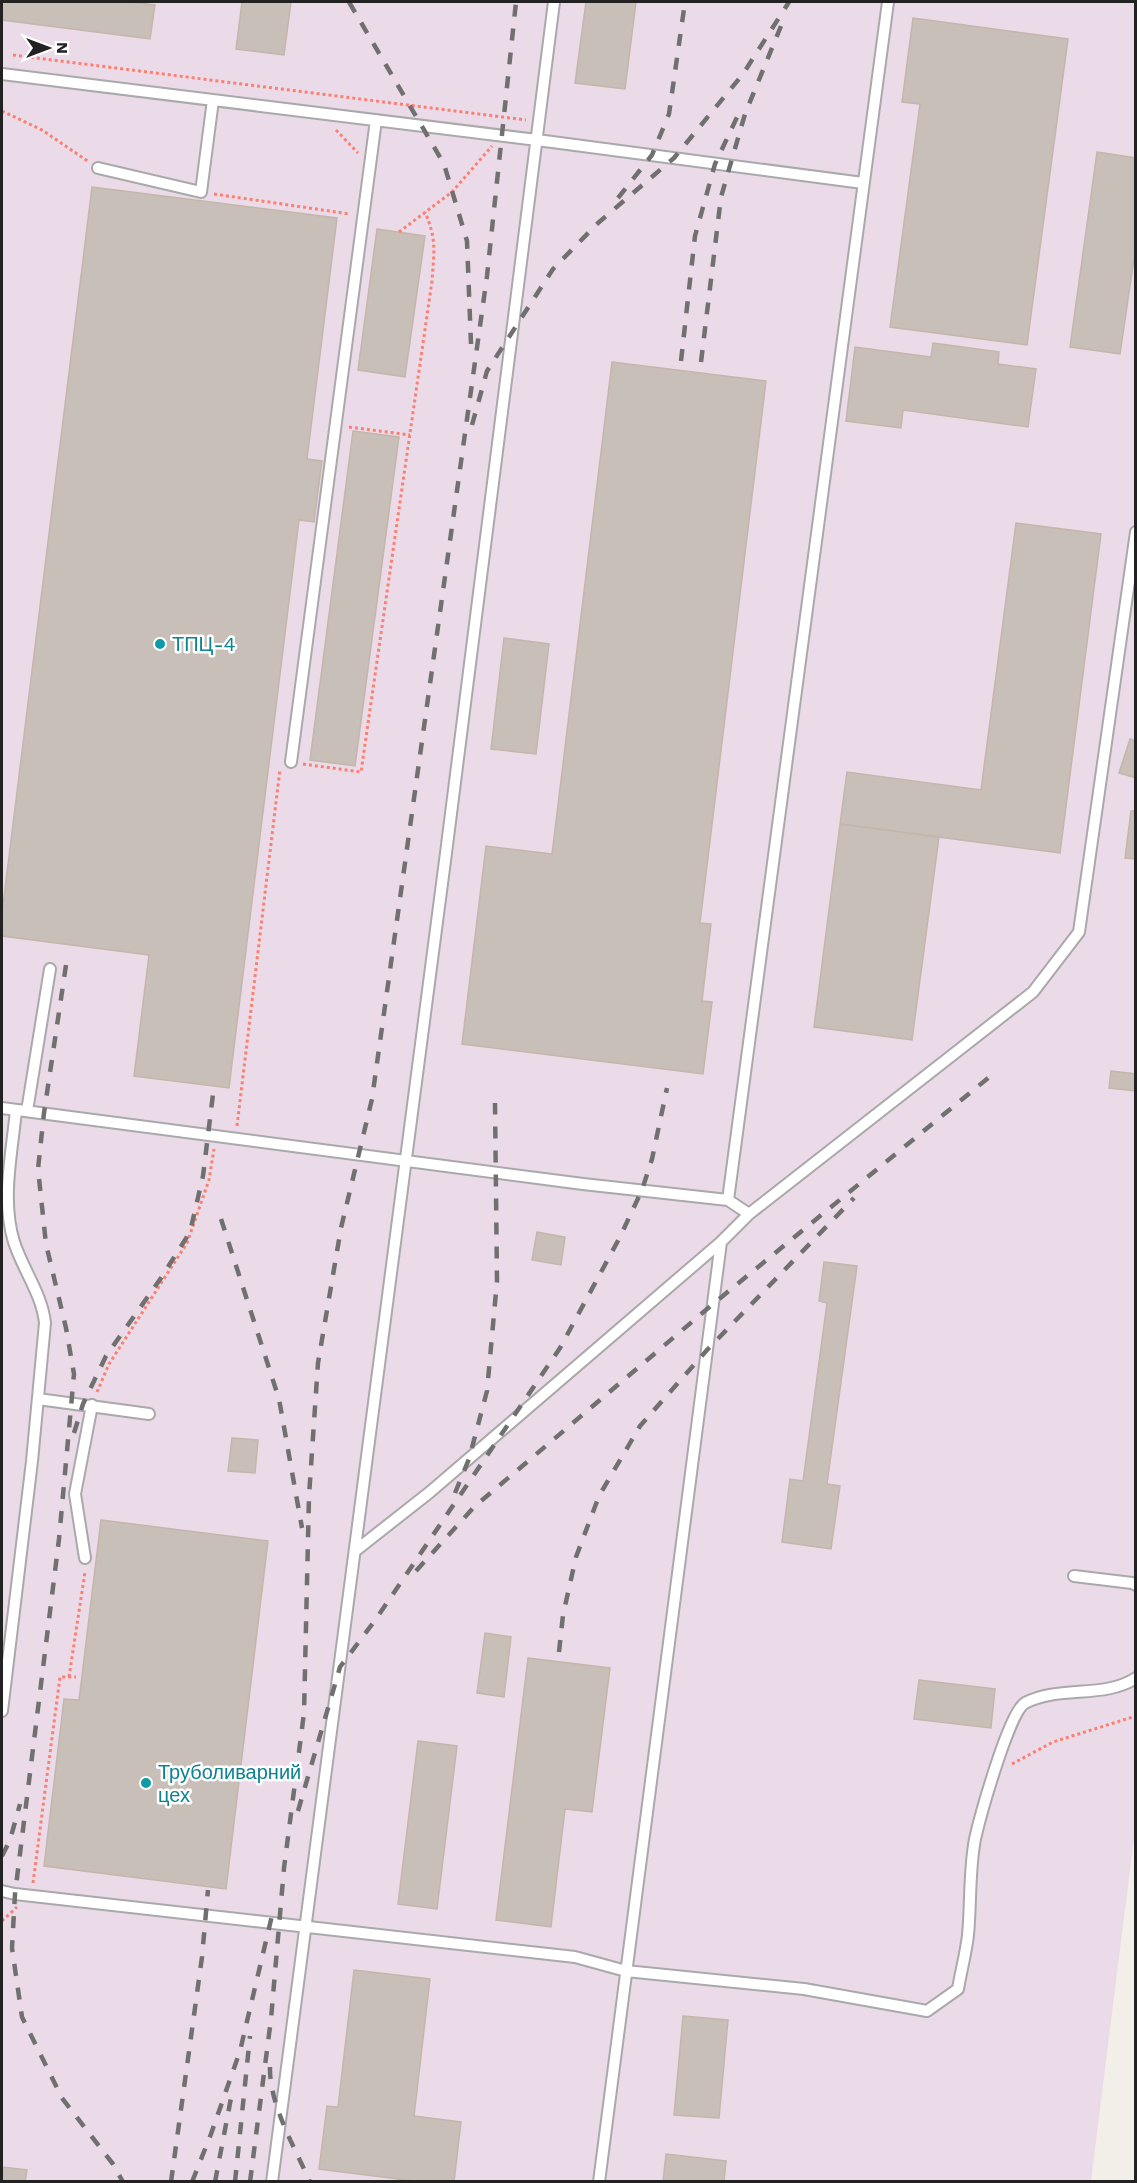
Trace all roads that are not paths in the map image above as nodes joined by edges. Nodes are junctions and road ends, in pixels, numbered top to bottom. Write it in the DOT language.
graph roads {
  1 [pos="554,2"];
  2 [pos="888,2"];
  3 [pos="2,74"];
  4 [pos="213,100"];
  5 [pos="376,120"];
  6 [pos="537,140"];
  7 [pos="98,168"];
  8 [pos="863,183"];
  9 [pos="1136,532"];
  10 [pos="291,762"];
  11 [pos="50,969"];
  12 [pos="2,1108"];
  13 [pos="21,1110"];
  14 [pos="406,1160"];
  15 [pos="728,1200"];
  16 [pos="749,1214"];
  17 [pos="721,1242"];
  18 [pos="38,1399"];
  19 [pos="92,1405"];
  20 [pos="149,1414"];
  21 [pos="355,1551"];
  22 [pos="85,1558"];
  23 [pos="1074,1576"];
  24 [pos="1136,1586"];
  25 [pos="1136,1678"];
  26 [pos="2,1711"];
  27 [pos="2,1891"];
  28 [pos="306,1928"];
  29 [pos="626,1971"];
  30 [pos="272,2181"];
  31 [pos="599,2181"];
  1 -- 6 [label="lane"];
  2 -- 8 [label="lane"];
  3 -- 4 [label="lane"];
  4 -- 5 [label="lane"];
  4 -- 7 [label="lane"];
  5 -- 6 [label="lane"];
  5 -- 10 [label="lane"];
  6 -- 8 [label="lane"];
  6 -- 14 [label="lane"];
  8 -- 15 [label="lane"];
  9 -- 16 [label="lane"];
  11 -- 13 [label="lane"];
  12 -- 13 [label="lane"];
  13 -- 14 [label="lane"];
  13 -- 18 [label="lane"];
  14 -- 15 [label="lane"];
  14 -- 21 [label="lane"];
  15 -- 16 [label="lane"];
  16 -- 17 [label="lane"];
  17 -- 21 [label="lane"];
  17 -- 29 [label="lane"];
  18 -- 19 [label="lane"];
  18 -- 26 [label="lane"];
  19 -- 20 [label="lane"];
  19 -- 22 [label="lane"];
  21 -- 28 [label="lane"];
  23 -- 24 [label="lane"];
  25 -- 29 [label="lane"];
  27 -- 28 [label="lane"];
  28 -- 29 [label="lane"];
  28 -- 30 [label="lane"];
  29 -- 31 [label="lane"];
}
